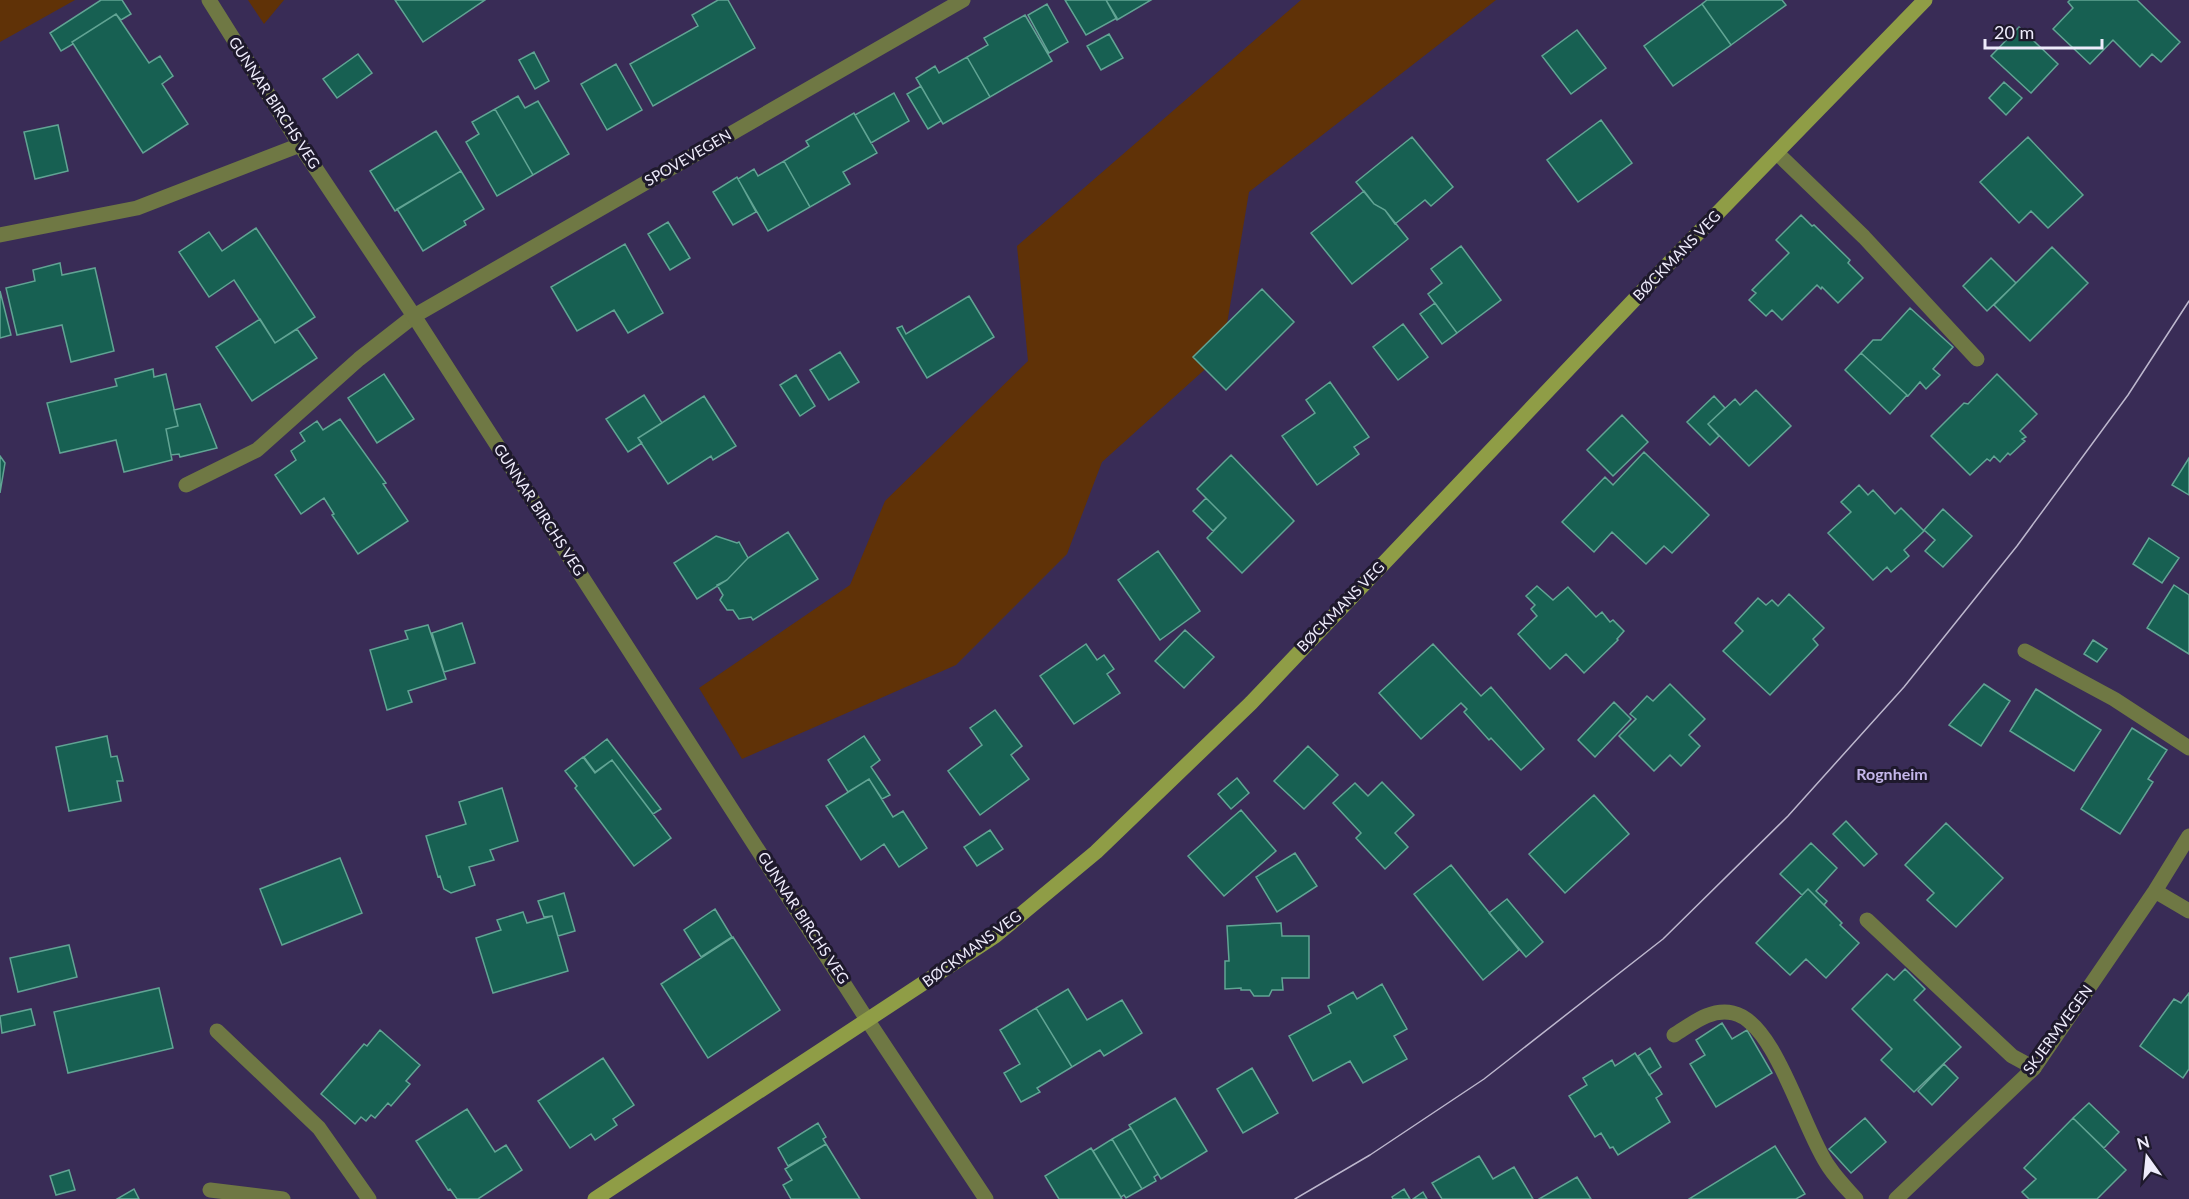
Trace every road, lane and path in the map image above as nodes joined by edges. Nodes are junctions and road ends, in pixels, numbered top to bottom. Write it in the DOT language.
graph roads {
  1 [pos="209,0"];
  2 [pos="963,0"];
  3 [pos="1925,0"];
  4 [pos="300,145"];
  5 [pos="1777,153"];
  6 [pos="0,235"];
  7 [pos="414,316"];
  8 [pos="1977,359"];
  9 [pos="186,485"];
  10 [pos="2025,651"];
  11 [pos="2189,748"];
  12 [pos="2189,836"];
  13 [pos="2155,891"];
  14 [pos="2189,910"];
  15 [pos="1867,920"];
  16 [pos="868,1021"];
  17 [pos="217,1031"];
  18 [pos="1674,1035"];
  19 [pos="2034,1068"];
  20 [pos="210,1190"];
  21 [pos="283,1199"];
  22 [pos="369,1199"];
  23 [pos="595,1199"];
  24 [pos="986,1199"];
  25 [pos="1856,1199"];
  26 [pos="1896,1199"];
  1 -- 4 [label="street, GUNNAR BIRCHS VEG"];
  2 -- 7 [label="street, SPOVEVEGEN"];
  3 -- 5 [label="main road, BØCKMANS VEG"];
  4 -- 6 [label="street"];
  4 -- 7 [label="street, GUNNAR BIRCHS VEG"];
  5 -- 8 [label="street"];
  5 -- 16 [label="main road, BØCKMANS VEG"];
  7 -- 9 [label="street, SPOVEVEGEN"];
  7 -- 16 [label="street, GUNNAR BIRCHS VEG"];
  10 -- 11 [label="street"];
  12 -- 13 [label="street, SKJERMVEGEN"];
  13 -- 14 [label="street"];
  13 -- 19 [label="street, SKJERMVEGEN"];
  15 -- 19 [label="street"];
  16 -- 23 [label="main road, BØCKMANS VEG"];
  16 -- 24 [label="street"];
  17 -- 22 [label="street"];
  18 -- 25 [label="street"];
  19 -- 26 [label="street, SKJERMVEGEN"];
  20 -- 21 [label="street"];
}
